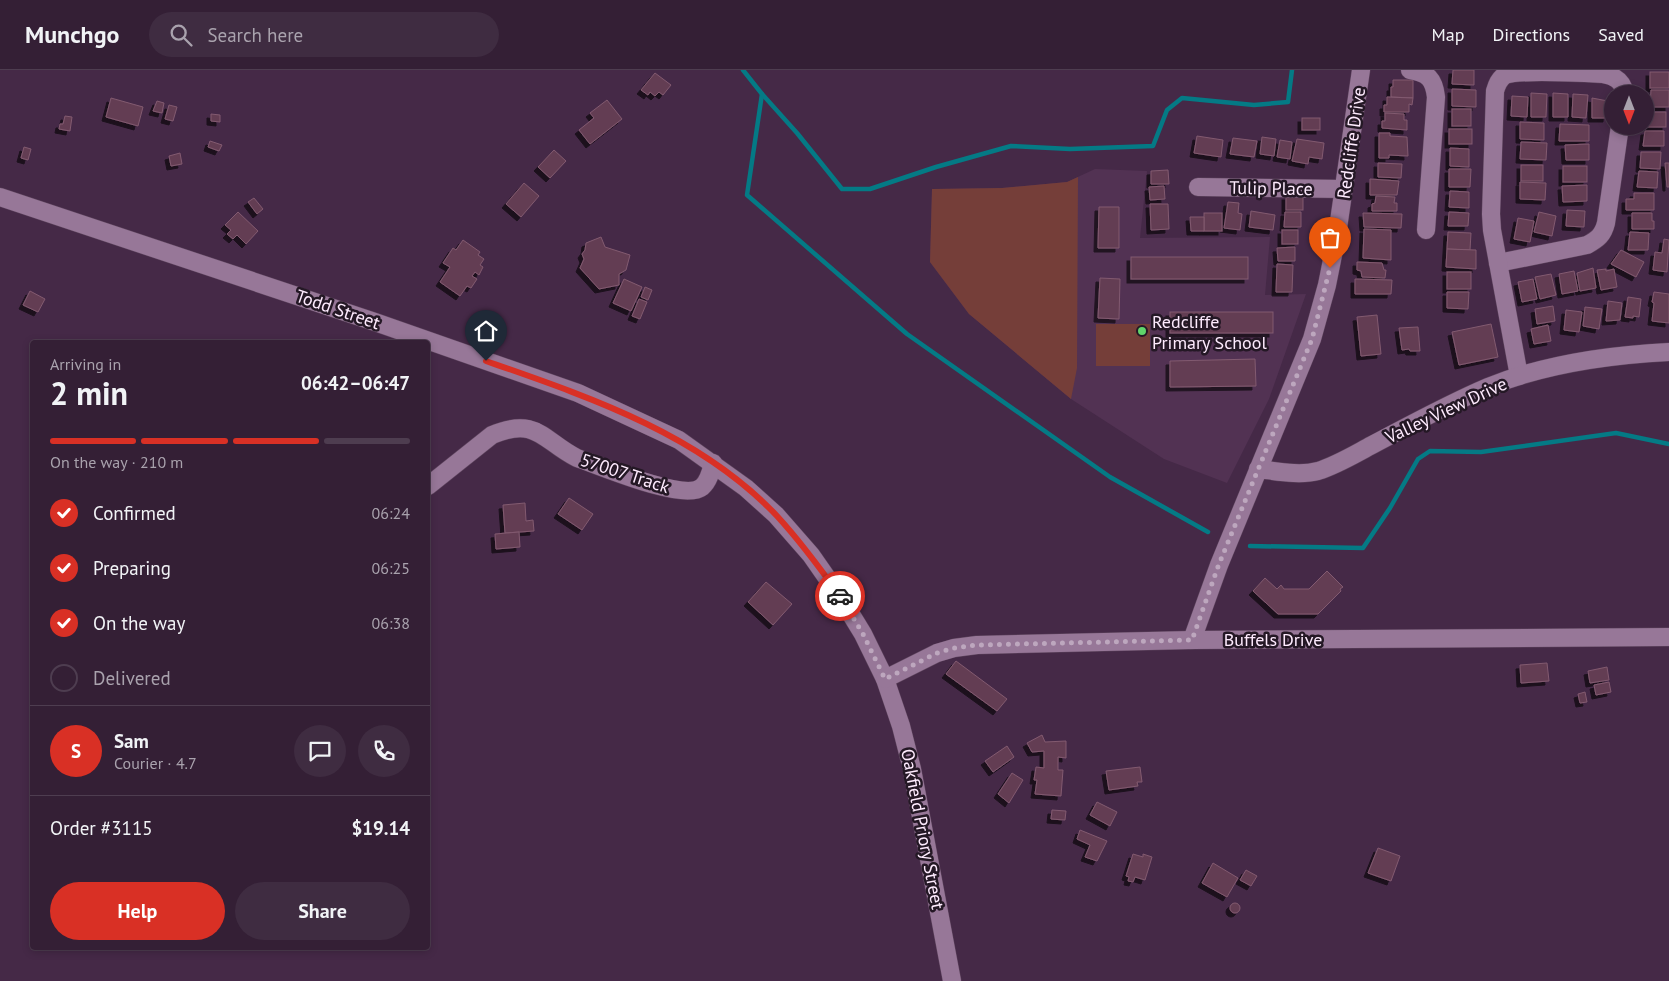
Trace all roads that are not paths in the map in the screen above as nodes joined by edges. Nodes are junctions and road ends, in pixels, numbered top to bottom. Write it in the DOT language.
graph roads {
  1 [pos="1361,70"];
  2 [pos="1410,70"];
  3 [pos="1622,85"];
  4 [pos="1619,135"];
  5 [pos="1198,187"];
  6 [pos="1344,189"];
  7 [pos="0,197"];
  8 [pos="1426,230"];
  9 [pos="1498,263"];
  10 [pos="426,340"];
  11 [pos="430,341"];
  12 [pos="1669,352"];
  13 [pos="1519,376"];
  14 [pos="712,463"];
  15 [pos="1258,469"];
  16 [pos="430,484"];
  17 [pos="1669,637"];
  18 [pos="1192,640"];
  19 [pos="885,679"];
  20 [pos="952,981"];
  1 -- 6 [label="street, Redcliffe Drive"];
  2 -- 8 [label="street"];
  3 -- 9 [label="street"];
  4 -- 9 [label="street"];
  5 -- 6 [label="street, Tulip Place"];
  6 -- 15 [label="street, Redcliffe Drive"];
  7 -- 10 [label="street, Todd Street"];
  9 -- 13 [label="street"];
  11 -- 14 [label="street, Todd Street"];
  12 -- 13 [label="street, Valley View Drive"];
  13 -- 15 [label="street, Valley View Drive"];
  14 -- 16 [label="street, 57007 Track"];
  14 -- 19 [label="street, Todd Street"];
  15 -- 18 [label="street, Redcliffe Drive"];
  17 -- 18 [label="street, Buffels Drive"];
  18 -- 19 [label="street, Buffels Drive"];
  19 -- 20 [label="street, Oakfield Priory Street"];
}
